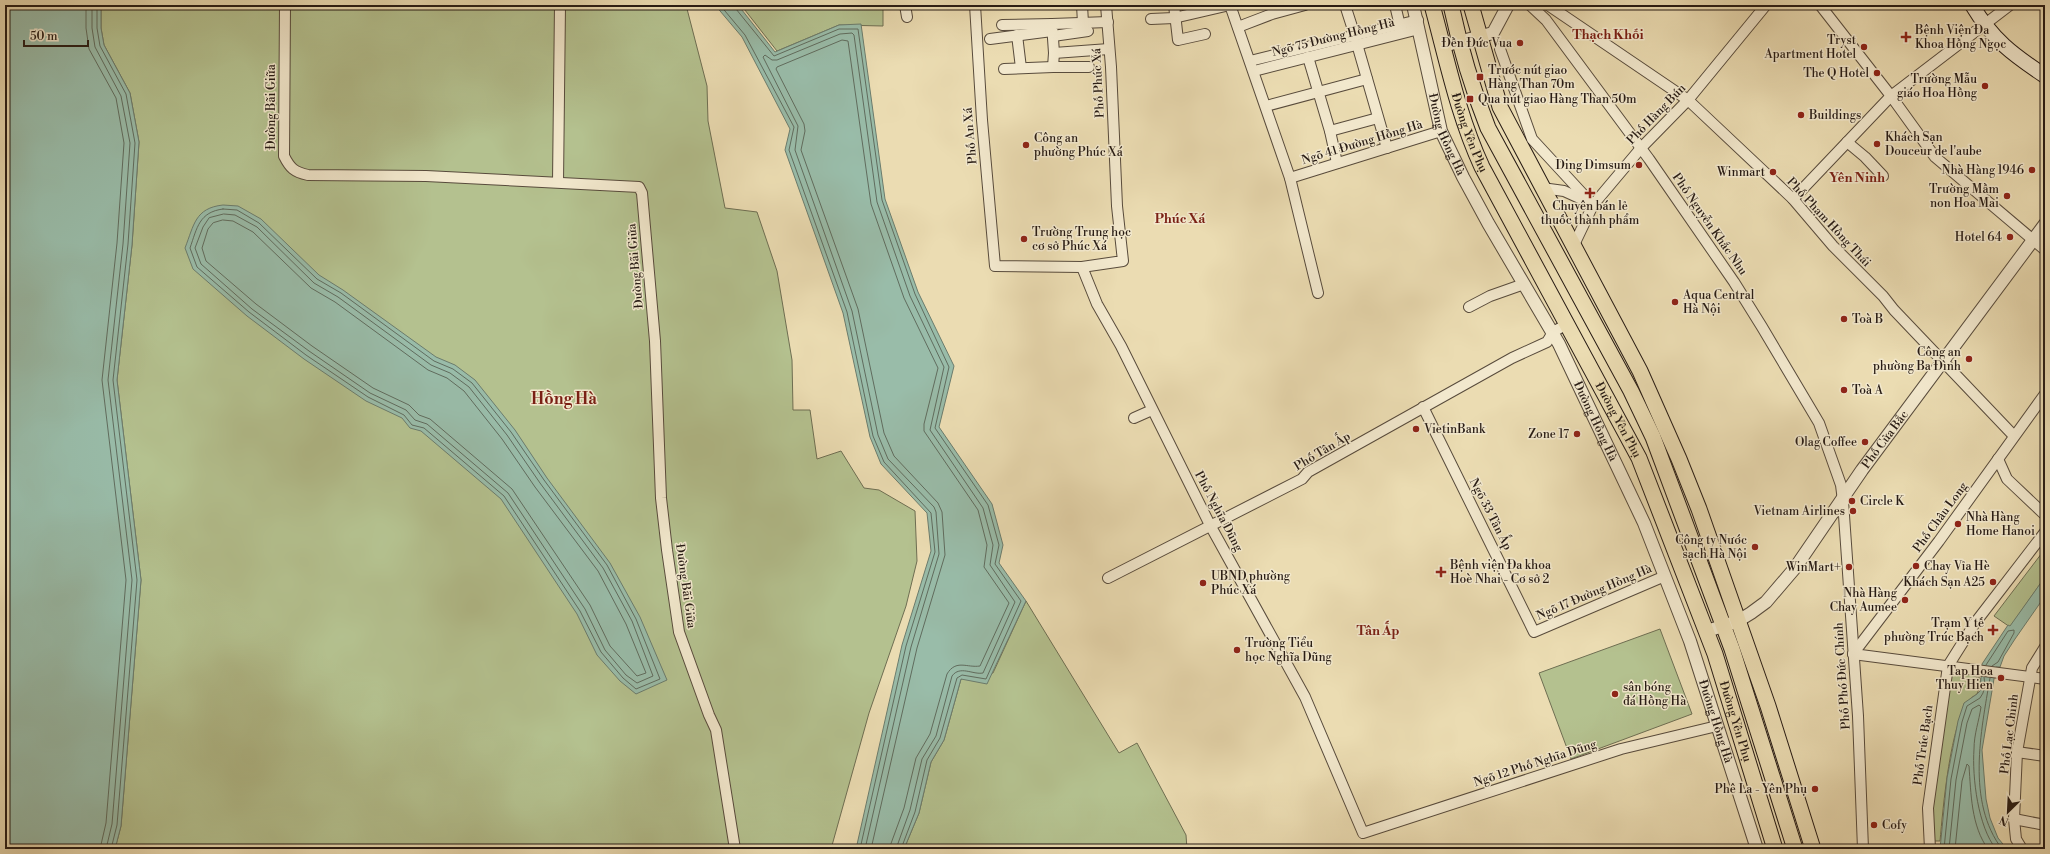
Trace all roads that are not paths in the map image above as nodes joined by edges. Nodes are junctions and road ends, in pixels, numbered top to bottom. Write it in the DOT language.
graph roads {
  1 [pos="285,5"];
  2 [pos="560,5"];
  3 [pos="905,5"];
  4 [pos="975,5"];
  5 [pos="1082,5"];
  6 [pos="1106,5"];
  7 [pos="1174,5"];
  8 [pos="1230,5"];
  9 [pos="1304,5"];
  10 [pos="1345,5"];
  11 [pos="1395,5"];
  12 [pos="1413,5"];
  13 [pos="1432,5"];
  14 [pos="1452,5"];
  15 [pos="1471,5"];
  16 [pos="1508,5"];
  17 [pos="1530,5"];
  18 [pos="1766,5"];
  19 [pos="1820,5"];
  20 [pos="1972,5"];
  21 [pos="2010,5"];
  22 [pos="1551,6"];
  23 [pos="1271,9"];
  24 [pos="907,17"];
  25 [pos="1174,18"];
  26 [pos="1151,19"];
  27 [pos="1546,20"];
  28 [pos="1108,22"];
  29 [pos="1984,24"];
  30 [pos="1002,25"];
  31 [pos="1418,25"];
  32 [pos="1085,27"];
  33 [pos="1238,27"];
  34 [pos="1401,29"];
  35 [pos="1052,30"];
  36 [pos="1205,34"];
  37 [pos="1017,36"];
  38 [pos="1479,37"];
  39 [pos="990,39"];
  40 [pos="1356,40"];
  41 [pos="1460,42"];
  42 [pos="1443,46"];
  43 [pos="1110,49"];
  44 [pos="1500,49"];
  45 [pos="1054,53"];
  46 [pos="1308,56"];
  47 [pos="1250,61"];
  48 [pos="1053,67"];
  49 [pos="1089,67"];
  50 [pos="1021,68"];
  51 [pos="1004,69"];
  52 [pos="1254,71"];
  53 [pos="2045,76"];
  54 [pos="1367,79"];
  55 [pos="1318,93"];
  56 [pos="1891,96"];
  57 [pos="1688,100"];
  58 [pos="1266,106"];
  59 [pos="1378,118"];
  60 [pos="1330,131"];
  61 [pos="1441,131"];
  62 [pos="1846,142"];
  63 [pos="1387,148"];
  64 [pos="1641,148"];
  65 [pos="1338,163"];
  66 [pos="1883,176"];
  67 [pos="1290,178"];
  68 [pos="558,182"];
  69 [pos="1542,188"];
  70 [pos="1793,199"];
  71 [pos="1594,205"];
  72 [pos="2045,224"];
  73 [pos="2033,240"];
  74 [pos="1573,247"];
  75 [pos="2045,250"];
  76 [pos="1082,267"];
  77 [pos="1524,284"];
  78 [pos="1318,294"];
  79 [pos="1469,307"];
  80 [pos="1570,330"];
  81 [pos="1550,337"];
  82 [pos="1559,344"];
  83 [pos="1944,361"];
  84 [pos="2045,394"];
  85 [pos="1423,407"];
  86 [pos="1152,410"];
  87 [pos="1134,418"];
  88 [pos="2014,436"];
  89 [pos="1998,460"];
  90 [pos="1843,501"];
  91 [pos="2045,515"];
  92 [pos="1210,526"];
  93 [pos="2045,532"];
  94 [pos="1665,576"];
  95 [pos="1108,578"];
  96 [pos="1738,621"];
  97 [pos="1724,626"];
  98 [pos="1707,631"];
  99 [pos="1534,632"];
  100 [pos="2045,647"];
  101 [pos="1853,654"];
  102 [pos="1948,666"];
  103 [pos="2030,677"];
  104 [pos="2045,679"];
  105 [pos="1768,706"];
  106 [pos="1753,711"];
  107 [pos="1717,726"];
  108 [pos="2017,752"];
  109 [pos="2045,756"];
  110 [pos="2014,820"];
  111 [pos="2045,825"];
  112 [pos="1362,833"];
  113 [pos="735,849"];
  114 [pos="1756,849"];
  115 [pos="1775,849"];
  116 [pos="1795,849"];
  117 [pos="1813,849"];
  118 [pos="1863,849"];
  119 [pos="1930,849"];
  120 [pos="2022,849"];
  1 -- 68 [label="street, Đường Bãi Giữa"];
  2 -- 68 [label="street"];
  3 -- 24 [label="street"];
  4 -- 76 [label="street, Phố An Xá"];
  5 -- 32 [label="street"];
  6 -- 28 [label="street, Phố Phúc Xá"];
  7 -- 25 [label="street"];
  8 -- 25 [label="street"];
  8 -- 33 [label="street"];
  9 -- 23 [label="street"];
  10 -- 40 [label="street"];
  11 -- 34 [label="street"];
  12 -- 31 [label="street, Đường Hồng Hà"];
  13 -- 42 [label="main road, Đường Yên Phụ"];
  14 -- 41 [label="main road, Đường Yên Phụ"];
  15 -- 38 [label="main road"];
  16 -- 38 [label="street"];
  17 -- 27 [label="street, Phố Nguyễn Khắc Nhu"];
  18 -- 57 [label="street, Phố Hàng Bún"];
  19 -- 56 [label="street"];
  20 -- 29 [label="main road"];
  21 -- 29 [label="street"];
  22 -- 27 [label="street"];
  22 -- 57 [label="street, Phố Phạm Hồng Thái"];
  23 -- 33 [label="street"];
  25 -- 26 [label="street"];
  25 -- 36 [label="street"];
  27 -- 64 [label="street, Phố Nguyễn Khắc Nhu"];
  28 -- 32 [label="street"];
  28 -- 43 [label="street, Phố Phúc Xá"];
  29 -- 53 [label="main road"];
  29 -- 56 [label="street"];
  30 -- 35 [label="street"];
  31 -- 34 [label="street, Ngõ 75 Đường Hồng Hà"];
  31 -- 61 [label="street, Đường Hồng Hà"];
  32 -- 35 [label="street"];
  33 -- 47 [label="street"];
  34 -- 40 [label="street, Ngõ 75 Đường Hồng Hà"];
  35 -- 37 [label="street"];
  35 -- 45 [label="street"];
  37 -- 39 [label="street"];
  37 -- 50 [label="street"];
  38 -- 41 [label="street"];
  38 -- 69 [label="main road"];
  40 -- 46 [label="street, Ngõ 75 Đường Hồng Hà"];
  40 -- 47 [label="street, Ngõ 75 Đường Hồng Hà"];
  40 -- 54 [label="street"];
  41 -- 42 [label="street"];
  41 -- 97 [label="main road, Đường Yên Phụ"];
  42 -- 80 [label="main road, Đường Yên Phụ"];
  43 -- 45 [label="street"];
  43 -- 76 [label="street, Phố Phúc Xá"];
  44 -- 71 [label="street"];
  45 -- 48 [label="street"];
  46 -- 52 [label="street, Ngõ 75 Đường Hồng Hà"];
  46 -- 55 [label="street"];
  47 -- 52 [label="street"];
  48 -- 49 [label="street"];
  48 -- 50 [label="street"];
  50 -- 51 [label="street"];
  52 -- 58 [label="street"];
  54 -- 55 [label="street"];
  54 -- 59 [label="street"];
  55 -- 58 [label="street"];
  55 -- 60 [label="street"];
  56 -- 62 [label="street"];
  56 -- 73 [label="street"];
  57 -- 64 [label="street, Phố Hàng Bún"];
  57 -- 70 [label="street, Phố Phạm Hồng Thái"];
  58 -- 67 [label="street"];
  59 -- 60 [label="street"];
  59 -- 63 [label="street"];
  60 -- 65 [label="street"];
  61 -- 63 [label="street, Ngõ 41 Đường Hồng Hà"];
  61 -- 77 [label="street, Đường Hồng Hà"];
  62 -- 66 [label="street"];
  62 -- 70 [label="street"];
  63 -- 65 [label="street, Ngõ 41 Đường Hồng Hà"];
  64 -- 71 [label="street, Phố Hàng Bún"];
  64 -- 90 [label="street, Phố Nguyễn Khắc Nhu"];
  65 -- 67 [label="street, Ngõ 41 Đường Hồng Hà"];
  67 -- 78 [label="street"];
  68 -- 113 [label="street, Đường Bãi Giữa"];
  69 -- 71 [label="street"];
  69 -- 74 [label="main road"];
  70 -- 83 [label="street, Phố Phạm Hồng Thái"];
  71 -- 74 [label="street, Phố Hàng Bún"];
  72 -- 73 [label="street, Phố Cửa Bắc"];
  73 -- 75 [label="street"];
  73 -- 83 [label="street, Phố Cửa Bắc"];
  74 -- 96 [label="main road"];
  76 -- 86 [label="street, Phố Nghĩa Dũng"];
  77 -- 79 [label="street"];
  77 -- 81 [label="street, Đường Hồng Hà"];
  80 -- 81 [label="street, Phố Tân Ấp"];
  80 -- 82 [label="street"];
  80 -- 98 [label="main road, Đường Yên Phụ"];
  81 -- 82 [label="street, Đường Hồng Hà"];
  81 -- 85 [label="street, Phố Tân Ấp"];
  82 -- 94 [label="street, Đường Hồng Hà"];
  83 -- 88 [label="street, Phố Phạm Hồng Thái"];
  83 -- 90 [label="street, Phố Cửa Bắc"];
  84 -- 88 [label="street, Phố Châu Long"];
  85 -- 92 [label="street, Phố Tân Ấp"];
  85 -- 99 [label="street, Ngõ 33 Tân Ấp"];
  86 -- 87 [label="street"];
  86 -- 92 [label="street, Phố Nghĩa Dũng"];
  88 -- 89 [label="street, Phố Châu Long"];
  89 -- 91 [label="street"];
  89 -- 101 [label="street, Phố Châu Long"];
  90 -- 96 [label="street, Phố Cửa Bắc"];
  90 -- 101 [label="street, Phố Phó Đức Chính"];
  92 -- 95 [label="street, Phố Tân Ấp"];
  92 -- 112 [label="street, Phố Nghĩa Dũng"];
  93 -- 102 [label="street, Phố Trúc Bạch"];
  94 -- 99 [label="street, Ngõ 17 Đường Hồng Hà"];
  94 -- 107 [label="street, Đường Hồng Hà"];
  96 -- 97 [label="street, Phố Cửa Bắc"];
  96 -- 105 [label="main road"];
  97 -- 98 [label="street, Phố Cửa Bắc"];
  97 -- 106 [label="main road, Đường Yên Phụ"];
  98 -- 115 [label="main road, Đường Yên Phụ"];
  100 -- 103 [label="street, Phố Lạc Chinh"];
  101 -- 102 [label="street"];
  101 -- 118 [label="street, Phố Phó Đức Chính"];
  102 -- 103 [label="street"];
  102 -- 119 [label="street, Phố Trúc Bạch"];
  103 -- 104 [label="street"];
  103 -- 108 [label="street, Phố Lạc Chinh"];
  105 -- 106 [label="main road"];
  105 -- 117 [label="main road"];
  106 -- 116 [label="main road, Đường Yên Phụ"];
  107 -- 112 [label="street, Ngõ 12 Phố Nghĩa Dũng"];
  107 -- 114 [label="street, Đường Hồng Hà"];
  108 -- 109 [label="street"];
  108 -- 110 [label="street, Phố Lạc Chinh"];
  110 -- 111 [label="street"];
  110 -- 120 [label="street, Phố Lạc Chinh"];
}
